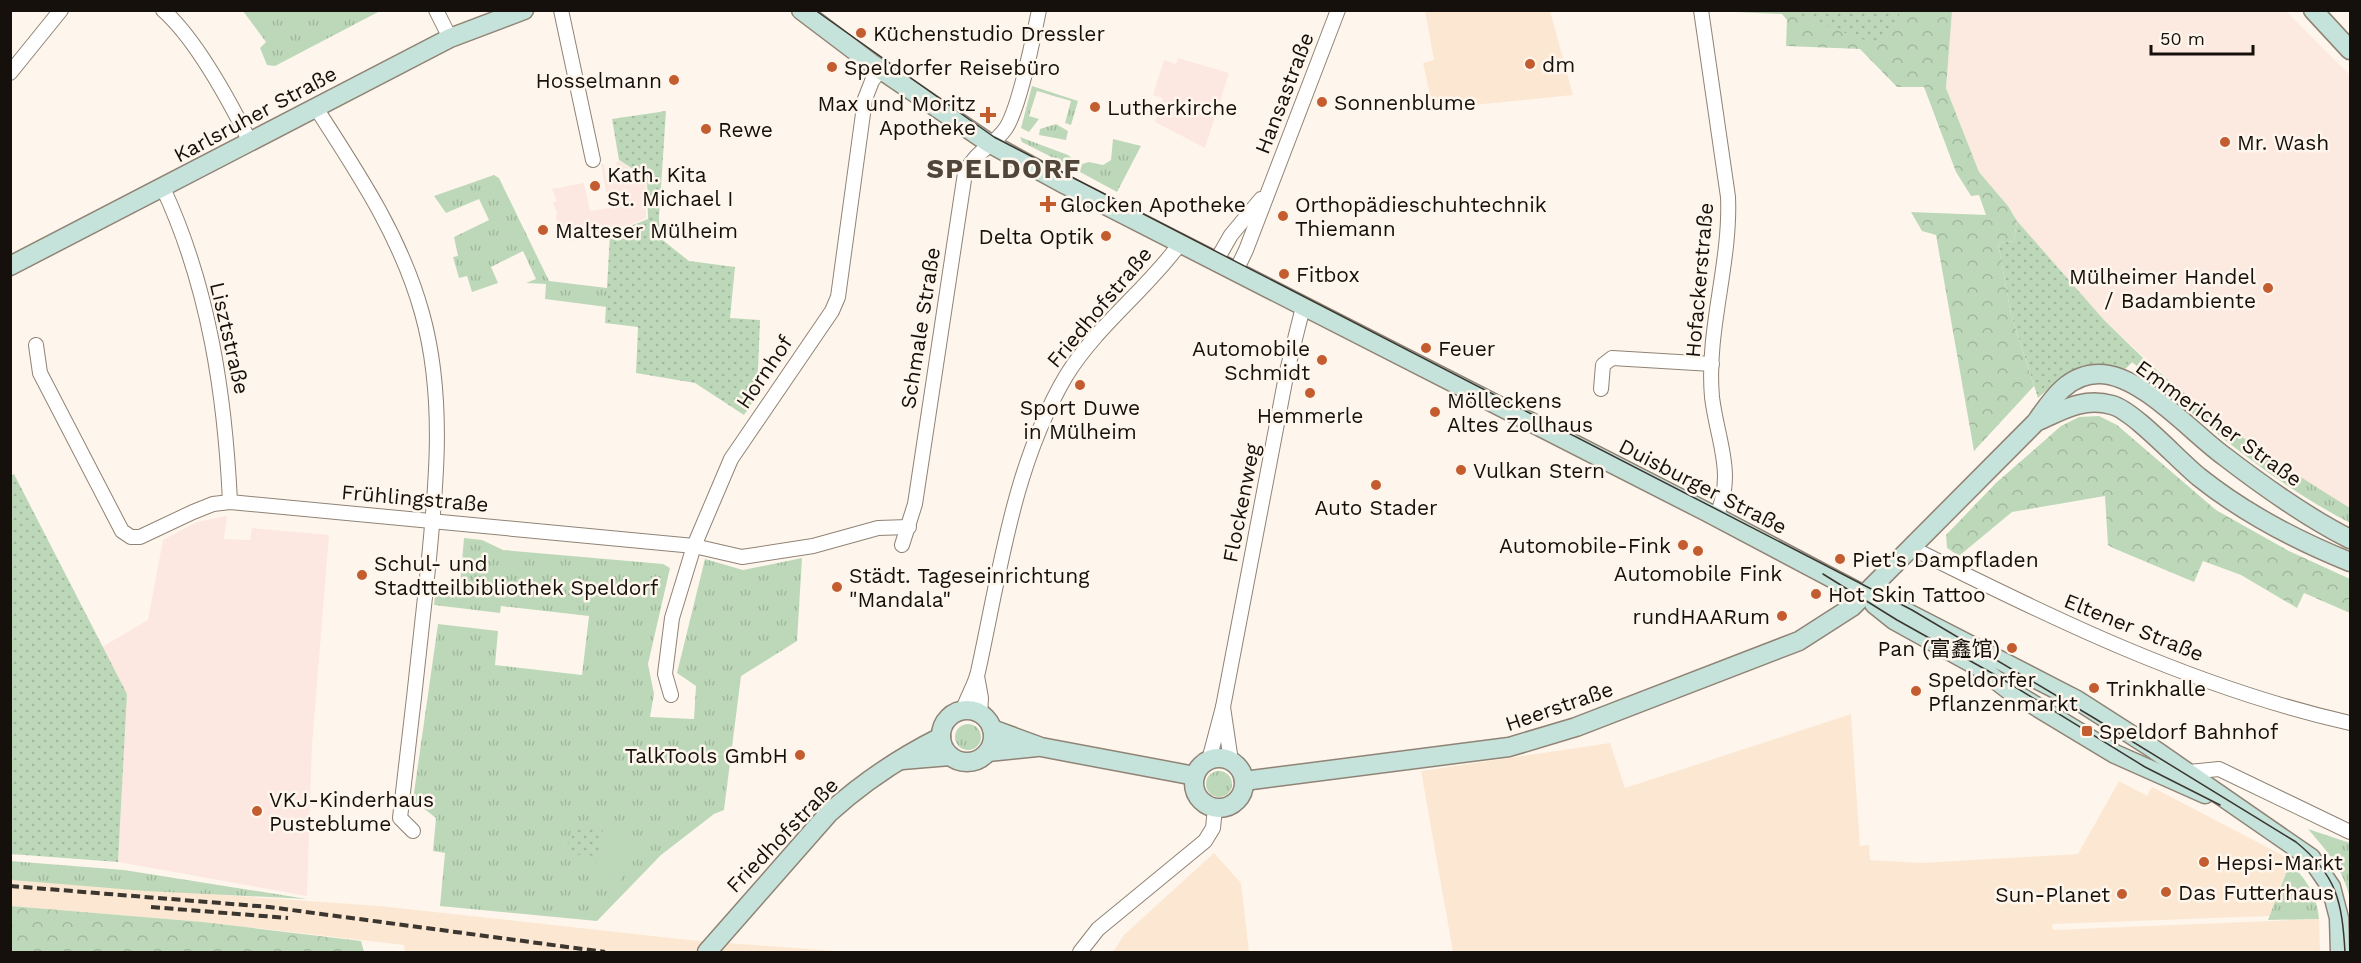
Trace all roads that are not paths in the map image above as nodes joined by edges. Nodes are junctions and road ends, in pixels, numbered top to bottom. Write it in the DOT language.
graph roads {
  1 [pos="61,10"];
  2 [pos="163,10"];
  3 [pos="436,10"];
  4 [pos="524,10"];
  5 [pos="561,10"];
  6 [pos="1040,10"];
  7 [pos="1338,10"];
  8 [pos="1701,10"];
  9 [pos="2313,10"];
  10 [pos="802,11"];
  11 [pos="450,38"];
  12 [pos="2350,50"];
  13 [pos="881,69"];
  14 [pos="10,73"];
  15 [pos="316,108"];
  16 [pos="250,142"];
  17 [pos="989,143"];
  18 [pos="593,160"];
  19 [pos="163,188"];
  20 [pos="1268,191"];
  21 [pos="1179,245"];
  22 [pos="1215,263"];
  23 [pos="10,266"];
  24 [pos="1235,273"];
  25 [pos="1303,307"];
  26 [pos="36,345"];
  27 [pos="1712,364"];
  28 [pos="1601,388"];
  29 [pos="2036,422"];
  30 [pos="230,502"];
  31 [pos="1716,517"];
  32 [pos="432,521"];
  33 [pos="909,527"];
  34 [pos="2350,539"];
  35 [pos="902,545"];
  36 [pos="694,546"];
  37 [pos="1910,547"];
  38 [pos="2350,562"];
  39 [pos="1864,595"];
  40 [pos="671,695"];
  41 [pos="1223,707"];
  42 [pos="972,712"];
  43 [pos="2350,723"];
  44 [pos="992,729"];
  45 [pos="941,737"];
  46 [pos="1041,747"];
  47 [pos="988,752"];
  48 [pos="950,756"];
  49 [pos="900,760"];
  50 [pos="1209,760"];
  51 [pos="1231,761"];
  52 [pos="2189,772"];
  53 [pos="1195,776"];
  54 [pos="1244,781"];
  55 [pos="2234,807"];
  56 [pos="1215,808"];
  57 [pos="413,831"];
  58 [pos="2350,832"];
  59 [pos="706,952"];
  60 [pos="1080,952"];
  61 [pos="2340,952"];
  1 -- 14 [label="street"];
  2 -- 16 [label="street"];
  3 -- 11 [label="street"];
  4 -- 11 [label="main road, Karlsruher Straße"];
  5 -- 18 [label="street"];
  6 -- 17 [label="street, Schmale Straße"];
  7 -- 20 [label="street, Hansastraße"];
  8 -- 27 [label="street, Hofackerstraße"];
  9 -- 12 [label="main road"];
  10 -- 13 [label="main road, Duisburger Straße"];
  11 -- 15 [label="main road, Karlsruher Straße"];
  13 -- 17 [label="main road, Duisburger Straße"];
  13 -- 36 [label="street, Hornhof"];
  15 -- 16 [label="main road, Karlsruher Straße"];
  15 -- 32 [label="street"];
  16 -- 19 [label="main road, Karlsruher Straße"];
  17 -- 21 [label="main road, Duisburger Straße"];
  17 -- 33 [label="street, Schmale Straße"];
  19 -- 23 [label="main road, Karlsruher Straße"];
  19 -- 30 [label="street, Lisztstraße"];
  20 -- 22 [label="street, Hansastraße"];
  20 -- 24 [label="street, Hansastraße"];
  21 -- 22 [label="main road, Duisburger Straße"];
  21 -- 42 [label="street, Friedhofstraße"];
  22 -- 24 [label="main road, Duisburger Straße"];
  24 -- 25 [label="main road, Duisburger Straße"];
  25 -- 31 [label="main road, Duisburger Straße"];
  25 -- 41 [label="street, Flockenweg"];
  26 -- 30 [label="street, Frühlingstraße"];
  27 -- 28 [label="street"];
  27 -- 31 [label="street, Hofackerstraße"];
  29 -- 34 [label="main road, Emmericher Straße"];
  29 -- 37 [label="main road, Emmericher Straße"];
  29 -- 38 [label="main road, Emmericher Straße"];
  30 -- 32 [label="street, Frühlingstraße"];
  31 -- 39 [label="main road, Duisburger Straße"];
  32 -- 36 [label="street, Frühlingstraße"];
  32 -- 57 [label="street"];
  33 -- 35 [label="street, Schmale Straße"];
  33 -- 36 [label="street"];
  36 -- 40 [label="street, Hornhof"];
  37 -- 39 [label="main road, Emmericher Straße"];
  37 -- 43 [label="street, Eltener Straße"];
  39 -- 52 [label="main road, Duisburger Straße"];
  39 -- 54 [label="main road, Heerstraße"];
  39 -- 55 [label="main road, Duisburger Straße"];
  41 -- 50 [label="street, Flockenweg"];
  41 -- 51 [label="street, Flockenweg"];
  42 -- 44 [label="main road"];
  42 -- 45 [label="main road, Friedhofstraße"];
  44 -- 46 [label="main road"];
  44 -- 47 [label="main road"];
  45 -- 48 [label="main road"];
  45 -- 49 [label="main road, Friedhofstraße"];
  46 -- 47 [label="main road"];
  46 -- 53 [label="main road"];
  47 -- 48 [label="main road, Friedhofstraße"];
  48 -- 49 [label="main road, Friedhofstraße"];
  49 -- 59 [label="main road, Friedhofstraße"];
  50 -- 51 [label="main road"];
  50 -- 53 [label="main road"];
  51 -- 54 [label="main road"];
  52 -- 55 [label="main road, Duisburger Straße"];
  52 -- 58 [label="street"];
  53 -- 56 [label="main road"];
  54 -- 56 [label="main road"];
  55 -- 61 [label="main road, Duisburger Straße"];
  56 -- 60 [label="street"];
}
